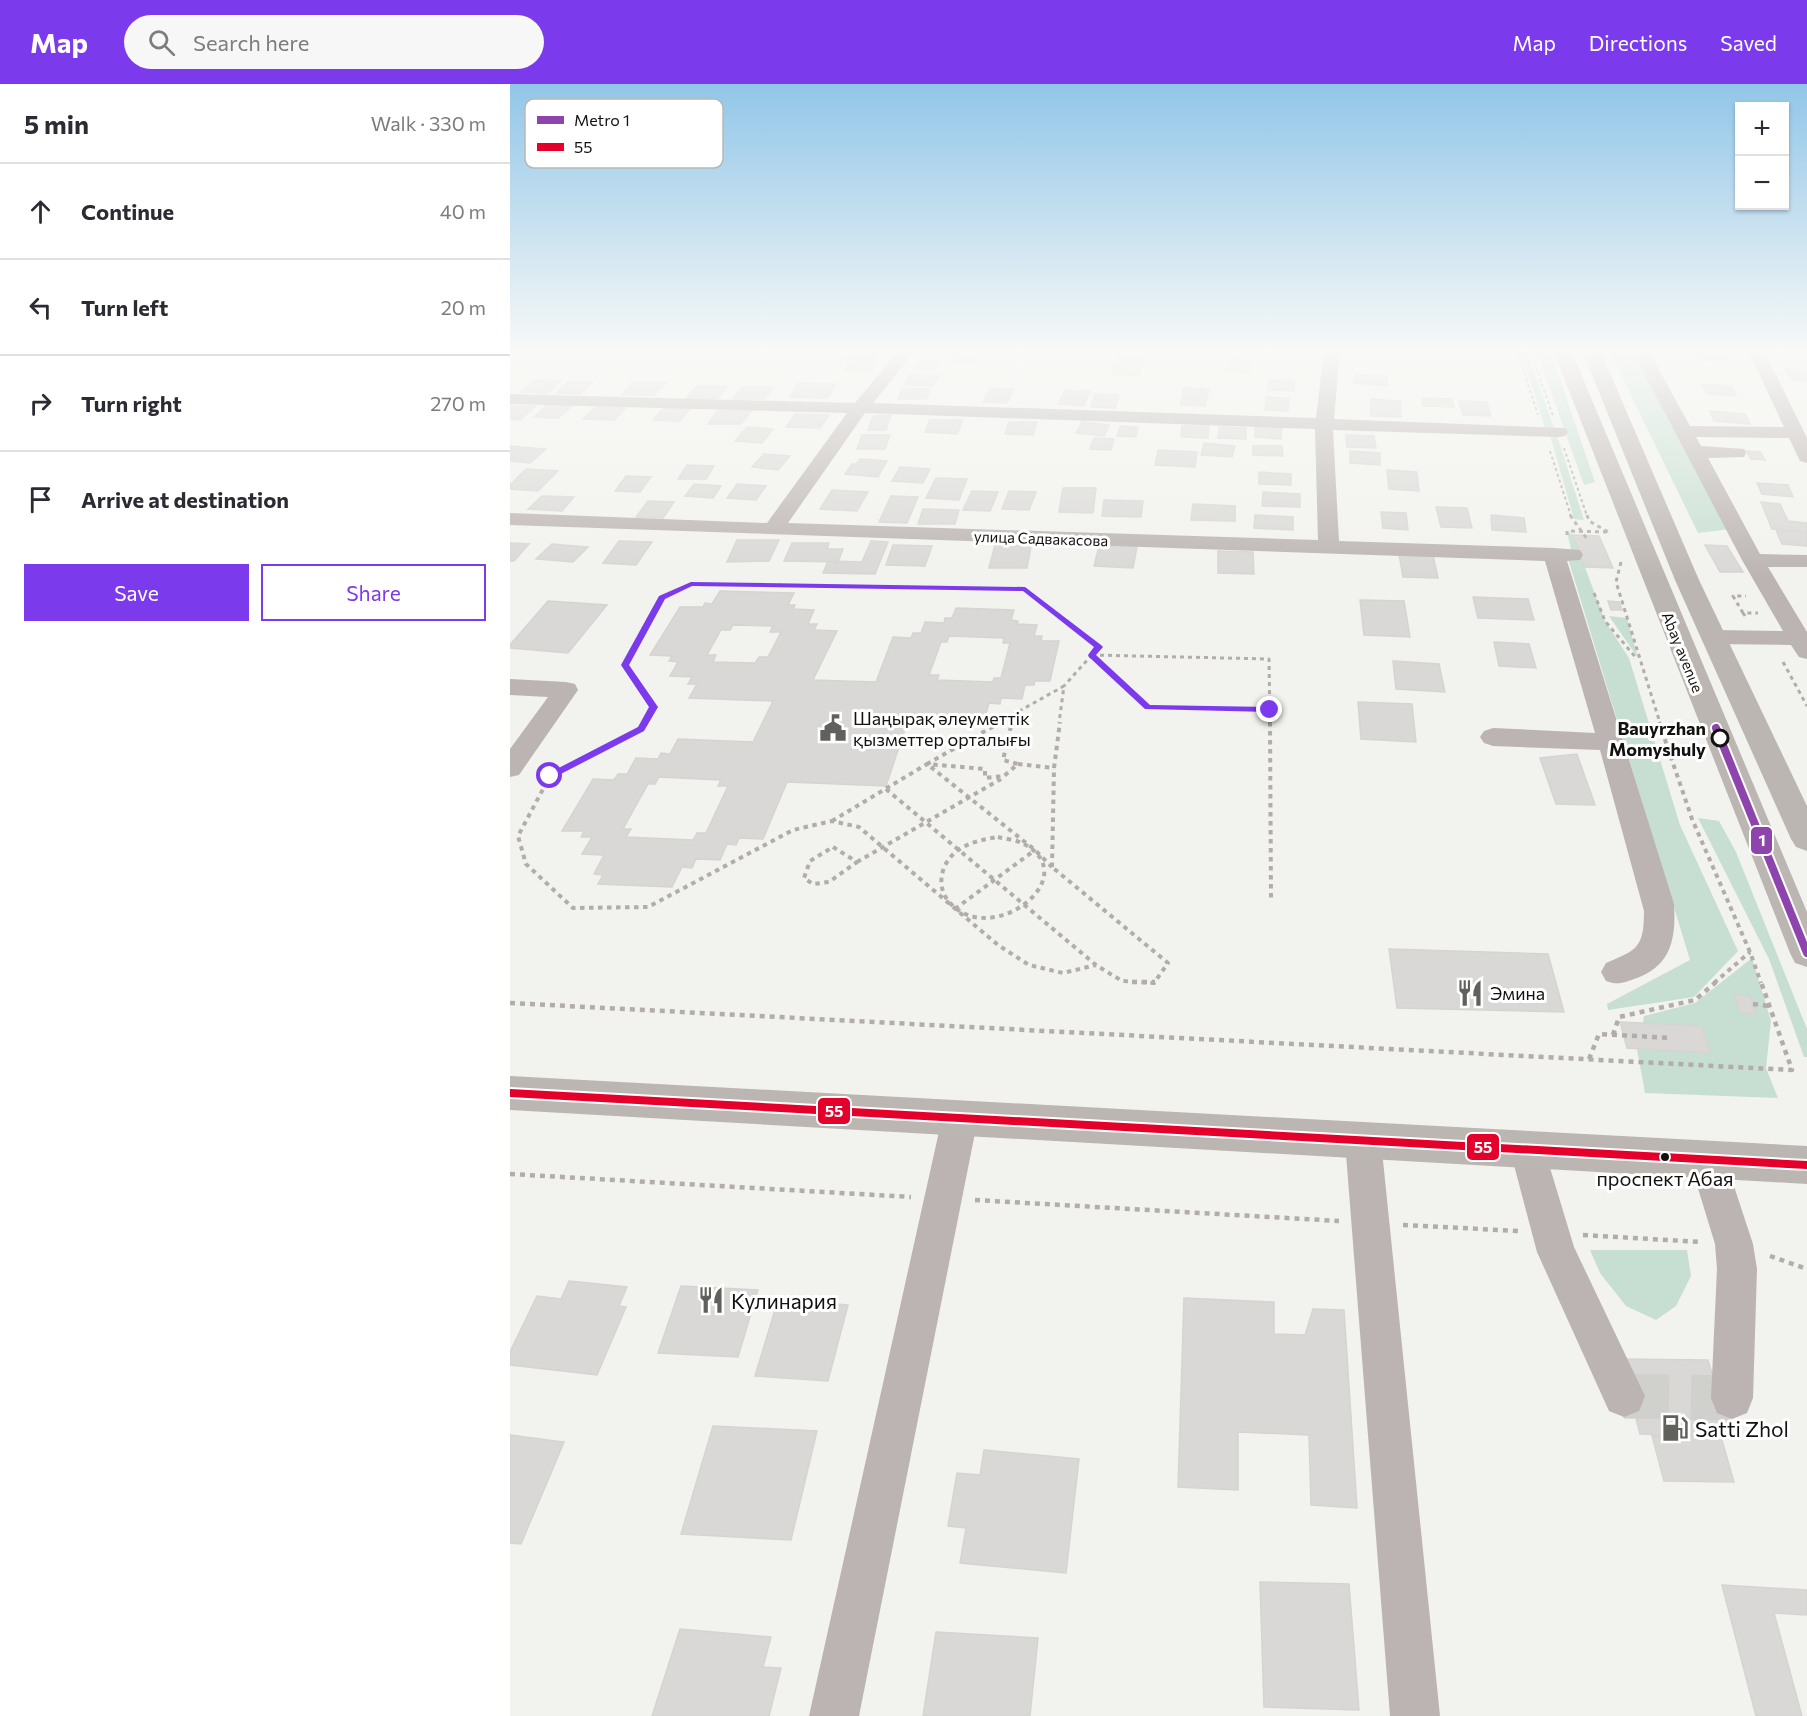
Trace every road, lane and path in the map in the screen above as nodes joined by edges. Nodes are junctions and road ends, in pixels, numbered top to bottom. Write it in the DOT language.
graph roads {
  1 [pos="847,426"];
  2 [pos="1324,426"];
  3 [pos="1387,426"];
  4 [pos="1557,426"];
  5 [pos="1593,426"];
  6 [pos="1623,426"];
  7 [pos="1681,426"];
  8 [pos="1793,426"];
  9 [pos="1684,431"];
  10 [pos="1559,432"];
  11 [pos="1796,433"];
  12 [pos="1696,452"];
  13 [pos="1737,453"];
  14 [pos="1807,457"];
  15 [pos="510,519"];
  16 [pos="773,530"];
  17 [pos="1609,532"];
  18 [pos="1586,536"];
  19 [pos="1613,542"];
  20 [pos="1329,548"];
  21 [pos="1617,552"];
  22 [pos="1563,554"];
  23 [pos="1753,560"];
  24 [pos="1807,561"];
  25 [pos="1714,637"];
  26 [pos="1770,638"];
  27 [pos="1803,645"];
  28 [pos="1092,655"];
  29 [pos="1640,662"];
  30 [pos="1064,686"];
  31 [pos="510,687"];
  32 [pos="1807,706"];
  33 [pos="1270,710"];
  34 [pos="1013,715"];
  35 [pos="1493,737"];
  36 [pos="1611,742"];
  37 [pos="927,764"];
  38 [pos="1018,764"];
  39 [pos="510,768"];
  40 [pos="1054,768"];
  41 [pos="1001,779"];
  42 [pos="886,789"];
  43 [pos="968,798"];
  44 [pos="832,821"];
  45 [pos="926,822"];
  46 [pos="1807,839"];
  47 [pos="882,847"];
  48 [pos="958,850"];
  49 [pos="1035,850"];
  50 [pos="857,862"];
  51 [pos="1052,867"];
  52 [pos="996,879"];
  53 [pos="1272,900"];
  54 [pos="1026,907"];
  55 [pos="955,909"];
  56 [pos="1750,952"];
  57 [pos="1807,953"];
  58 [pos="1096,965"];
  59 [pos="1617,972"];
  60 [pos="510,1003"];
  61 [pos="1753,1004"];
  62 [pos="1769,1006"];
  63 [pos="1613,1035"];
  64 [pos="1672,1038"];
  65 [pos="1588,1059"];
  66 [pos="510,1093"];
  67 [pos="960,1118"];
  68 [pos="1363,1141"];
  69 [pos="1528,1150"];
  70 [pos="1707,1159"];
  71 [pos="1807,1165"];
  72 [pos="510,1174"];
  73 [pos="944,1198"];
  74 [pos="1371,1223"];
  75 [pos="1551,1233"];
  76 [pos="1734,1244"];
  77 [pos="1807,1269"];
  78 [pos="1623,1396"];
  79 [pos="1732,1398"];
  80 [pos="834,1716"];
  81 [pos="1415,1716"];
  1 -- 16 [label="street"];
  2 -- 20 [label="street"];
  3 -- 10 [label="street"];
  4 -- 10 [label="path"];
  5 -- 57 [label="main road, Abay avenue"];
  6 -- 25 [label="main road, Abay avenue"];
  7 -- 9 [label="street"];
  8 -- 11 [label="street"];
  9 -- 11 [label="street"];
  9 -- 12 [label="street"];
  10 -- 17 [label="path"];
  11 -- 14 [label="street"];
  12 -- 13 [label="street"];
  12 -- 23 [label="street"];
  15 -- 16 [label="street, улица Садвакасова"];
  16 -- 20 [label="street, улица Садвакасова"];
  17 -- 18 [label="path"];
  17 -- 19 [label="path"];
  20 -- 22 [label="street, улица Садвакасова"];
  21 -- 29 [label="path"];
  22 -- 29 [label="path"];
  22 -- 36 [label="street"];
  23 -- 24 [label="street"];
  23 -- 27 [label="street"];
  25 -- 26 [label="street"];
  25 -- 46 [label="main road, Abay avenue"];
  26 -- 27 [label="street"];
  26 -- 32 [label="path"];
  28 -- 30 [label="path"];
  28 -- 33 [label="path"];
  28 -- 33 [label="path"];
  28 -- 44 [label="path"];
  29 -- 56 [label="path"];
  30 -- 34 [label="path"];
  30 -- 40 [label="path"];
  31 -- 39 [label="street"];
  33 -- 53 [label="path"];
  34 -- 37 [label="path"];
  34 -- 38 [label="path"];
  35 -- 36 [label="street"];
  36 -- 59 [label="street"];
  37 -- 41 [label="path"];
  37 -- 42 [label="path"];
  37 -- 43 [label="path"];
  38 -- 40 [label="path"];
  38 -- 41 [label="path"];
  40 -- 51 [label="path"];
  41 -- 43 [label="path"];
  42 -- 44 [label="path"];
  42 -- 45 [label="path"];
  43 -- 45 [label="path"];
  43 -- 49 [label="path"];
  44 -- 47 [label="path"];
  45 -- 47 [label="path"];
  45 -- 48 [label="path"];
  47 -- 50 [label="path"];
  47 -- 55 [label="path"];
  48 -- 49 [label="path"];
  48 -- 52 [label="path"];
  48 -- 55 [label="path"];
  49 -- 51 [label="path"];
  49 -- 52 [label="path"];
  49 -- 54 [label="path"];
  50 -- 50 [label="path"];
  51 -- 58 [label="path"];
  52 -- 54 [label="path"];
  52 -- 55 [label="path"];
  54 -- 55 [label="path"];
  54 -- 58 [label="path"];
  55 -- 58 [label="path"];
  56 -- 62 [label="path"];
  56 -- 63 [label="path"];
  60 -- 65 [label="path"];
  61 -- 62 [label="path"];
  62 -- 65 [label="path"];
  63 -- 64 [label="path"];
  63 -- 65 [label="path"];
  66 -- 67 [label="main road"];
  67 -- 68 [label="main road"];
  67 -- 73 [label="street"];
  68 -- 69 [label="main road"];
  68 -- 74 [label="street"];
  69 -- 70 [label="main road"];
  69 -- 75 [label="street"];
  70 -- 71 [label="main road"];
  70 -- 76 [label="street"];
  72 -- 73 [label="path"];
  73 -- 74 [label="path"];
  73 -- 80 [label="street"];
  74 -- 75 [label="path"];
  74 -- 81 [label="street"];
  75 -- 76 [label="path"];
  75 -- 78 [label="street"];
  76 -- 77 [label="path"];
  76 -- 79 [label="street"];
}
